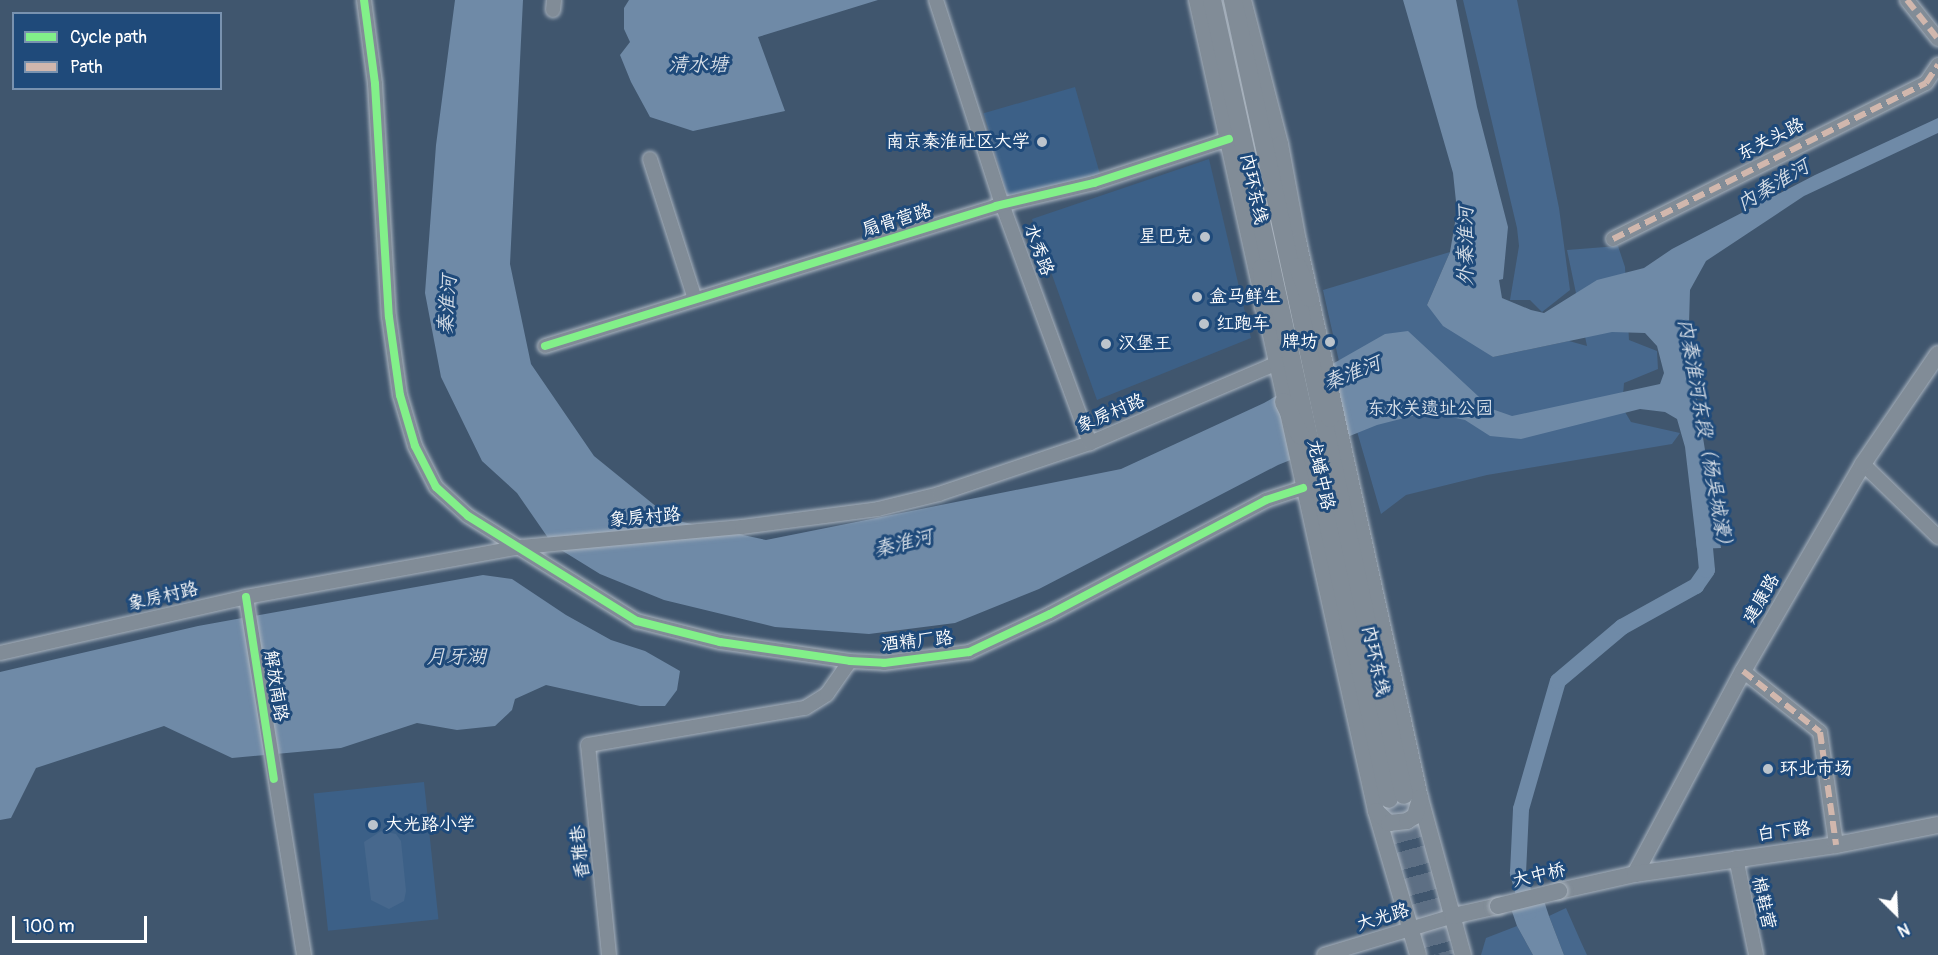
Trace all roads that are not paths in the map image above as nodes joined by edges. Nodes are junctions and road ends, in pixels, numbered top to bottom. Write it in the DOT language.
graph roads {
  1 [pos="364,0"];
  2 [pos="936,0"];
  3 [pos="1197,0"];
  4 [pos="1212,0"];
  5 [pos="1233,0"];
  6 [pos="1243,0"];
  7 [pos="1907,0"];
  8 [pos="1938,39"];
  9 [pos="1938,65"];
  10 [pos="1229,139"];
  11 [pos="650,159"];
  12 [pos="1002,204"];
  13 [pos="1278,218"];
  14 [pos="1261,225"];
  15 [pos="1613,239"];
  16 [pos="695,298"];
  17 [pos="1310,298"];
  18 [pos="1264,308"];
  19 [pos="545,346"];
  20 [pos="1938,354"];
  21 [pos="1275,364"];
  22 [pos="1303,373"];
  23 [pos="1330,388"];
  24 [pos="1284,402"];
  25 [pos="1090,443"];
  26 [pos="1321,459"];
  27 [pos="1863,464"];
  28 [pos="1303,488"];
  29 [pos="1938,537"];
  30 [pos="521,547"];
  31 [pos="246,597"];
  32 [pos="0,652"];
  33 [pos="850,661"];
  34 [pos="1743,671"];
  35 [pos="1397,801"];
  36 [pos="1938,825"];
  37 [pos="1836,845"];
  38 [pos="1736,858"];
  39 [pos="1635,874"];
  40 [pos="1452,916"];
  41 [pos="1410,929"];
  42 [pos="304,955"];
  43 [pos="609,955"];
  44 [pos="1324,955"];
  45 [pos="1418,955"];
  46 [pos="1463,955"];
  47 [pos="1756,955"];
  1 -- 30 [label="street, 酒精厂路"];
  2 -- 12 [label="street, 水秀路"];
  3 -- 10 [label="main road"];
  4 -- 14 [label="highway, 内环东线"];
  5 -- 13 [label="highway, 内环东线"];
  6 -- 17 [label="main road"];
  7 -- 8 [label="street"];
  9 -- 15 [label="street, 东关头路"];
  10 -- 12 [label="street, 扇骨营路"];
  10 -- 18 [label="main road"];
  11 -- 16 [label="street"];
  12 -- 16 [label="street, 扇骨营路"];
  12 -- 25 [label="street, 水秀路"];
  13 -- 17 [label="highway"];
  13 -- 22 [label="highway, 内环东线"];
  14 -- 18 [label="highway"];
  14 -- 22 [label="highway, 内环东线"];
  16 -- 19 [label="street, 扇骨营路"];
  17 -- 22 [label="main road"];
  18 -- 21 [label="main road"];
  20 -- 27 [label="main road, 建康路"];
  21 -- 22 [label="main road"];
  21 -- 25 [label="street, 象房村路"];
  22 -- 23 [label="main road"];
  22 -- 24 [label="main road"];
  22 -- 26 [label="highway"];
  23 -- 26 [label="highway"];
  24 -- 26 [label="highway"];
  25 -- 30 [label="street, 象房村路"];
  26 -- 28 [label="main road, 龙蟠中路"];
  26 -- 35 [label="highway, 内环东线"];
  27 -- 29 [label="street"];
  27 -- 34 [label="main road, 建康路"];
  28 -- 33 [label="street, 酒精厂路"];
  28 -- 35 [label="main road, 龙蟠中路"];
  30 -- 31 [label="street, 象房村路"];
  30 -- 33 [label="street, 酒精厂路"];
  31 -- 32 [label="street, 象房村路"];
  31 -- 42 [label="street, 解放南路"];
  33 -- 43 [label="street, 香雅巷"];
  34 -- 37 [label="street"];
  34 -- 39 [label="main road, 建康路"];
  35 -- 40 [label="main road, 龙蟠中路"];
  35 -- 41 [label="main road, 龙蟠中路"];
  36 -- 37 [label="main road, 白下路"];
  37 -- 38 [label="main road, 白下路"];
  38 -- 39 [label="main road, 白下路"];
  38 -- 47 [label="street, 棉鞋营"];
  39 -- 40 [label="main road, 大中桥, bridge"];
  40 -- 41 [label="street, 大光路"];
  40 -- 46 [label="main road, 龙蟠中路"];
  41 -- 44 [label="street, 大光路"];
  41 -- 45 [label="main road, 龙蟠中路"];
}
